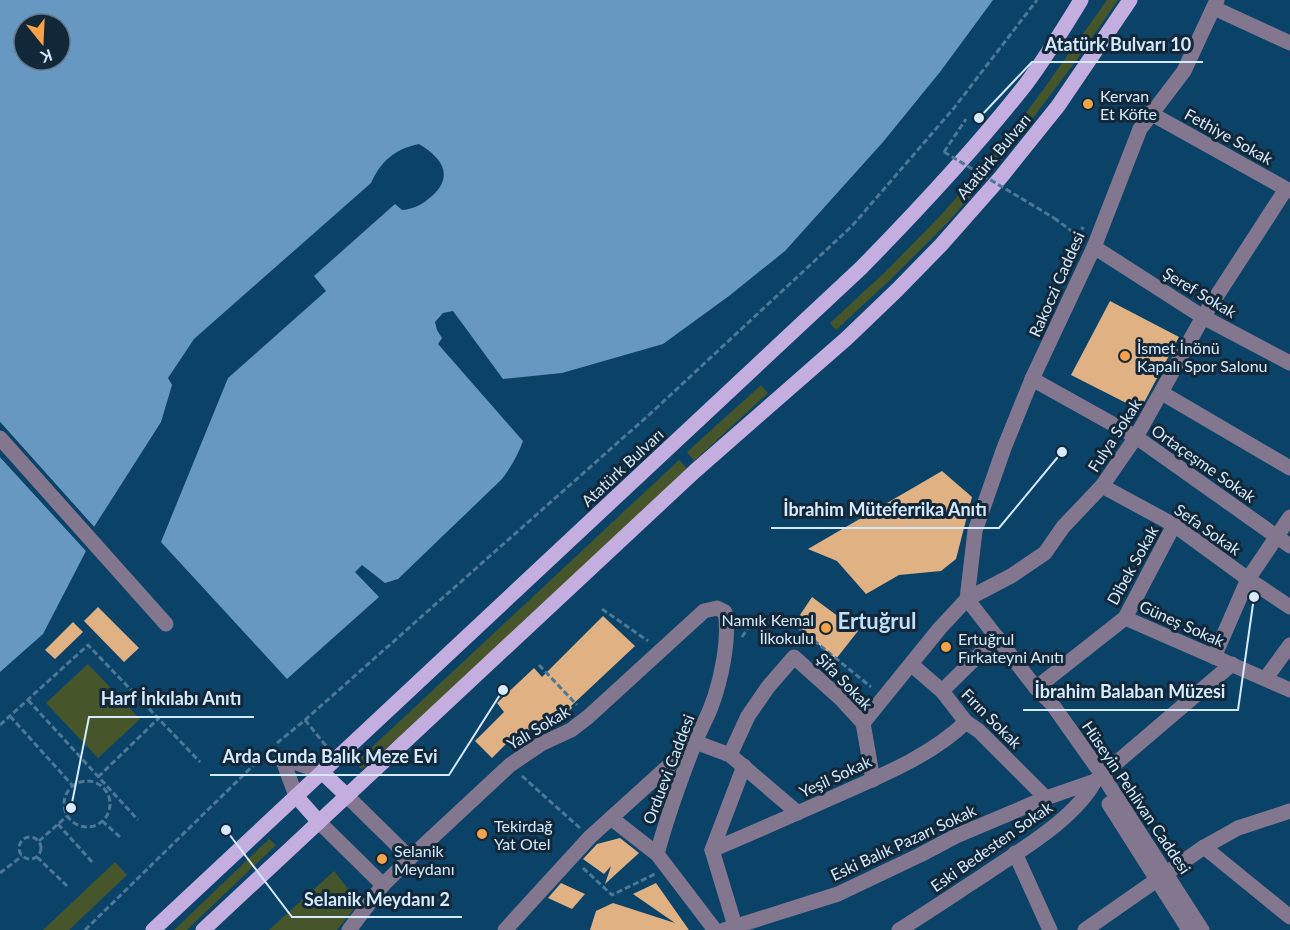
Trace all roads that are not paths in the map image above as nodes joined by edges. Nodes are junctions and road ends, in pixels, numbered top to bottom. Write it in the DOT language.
graph roads {
  1 [pos="1081,0"];
  2 [pos="1130,0"];
  3 [pos="1216,4"];
  4 [pos="1290,43"];
  5 [pos="1150,113"];
  6 [pos="1288,190"];
  7 [pos="1094,247"];
  8 [pos="1203,317"];
  9 [pos="1290,363"];
  10 [pos="1032,379"];
  11 [pos="1162,393"];
  12 [pos="1136,437"];
  13 [pos="0,438"];
  14 [pos="1290,468"];
  15 [pos="1102,486"];
  16 [pos="1290,517"];
  17 [pos="1174,525"];
  18 [pos="1276,536"];
  19 [pos="1290,546"];
  20 [pos="1248,579"];
  21 [pos="967,599"];
  22 [pos="1290,607"];
  23 [pos="717,608"];
  24 [pos="1125,618"];
  25 [pos="166,624"];
  26 [pos="997,637"];
  27 [pos="1290,645"];
  28 [pos="1214,657"];
  29 [pos="1232,664"];
  30 [pos="912,665"];
  31 [pos="1266,678"];
  32 [pos="1036,688"];
  33 [pos="1290,690"];
  34 [pos="942,692"];
  35 [pos="966,722"];
  36 [pos="863,723"];
  37 [pos="695,742"];
  38 [pos="730,755"];
  39 [pos="744,766"];
  40 [pos="322,772"];
  41 [pos="1099,779"];
  42 [pos="873,780"];
  43 [pos="296,796"];
  44 [pos="347,796"];
  45 [pos="1046,798"];
  46 [pos="1290,811"];
  47 [pos="798,813"];
  48 [pos="610,818"];
  49 [pos="319,822"];
  50 [pos="1204,847"];
  51 [pos="712,850"];
  52 [pos="657,854"];
  53 [pos="1016,854"];
  54 [pos="410,858"];
  55 [pos="1160,876"];
  56 [pos="383,885"];
  57 [pos="1290,917"];
  58 [pos="729,928"];
  59 [pos="153,930"];
  60 [pos="203,930"];
  61 [pos="349,930"];
  62 [pos="505,930"];
  63 [pos="715,930"];
  64 [pos="899,930"];
  65 [pos="1050,930"];
  66 [pos="1085,930"];
  67 [pos="1189,930"];
  68 [pos="1202,930"];
  1 -- 40 [label="main road, Atatürk Bulvarı"];
  2 -- 44 [label="main road, Atatürk Bulvarı"];
  3 -- 4 [label="street"];
  3 -- 5 [label="street, Rakoczi Caddesi"];
  5 -- 6 [label="street, Fethiye Sokak"];
  5 -- 7 [label="street, Rakoczi Caddesi"];
  6 -- 8 [label="street, Fulya Sokak"];
  7 -- 8 [label="street, Şeref Sokak"];
  7 -- 10 [label="street, Rakoczi Caddesi"];
  8 -- 9 [label="street, Şeref Sokak"];
  8 -- 11 [label="street, Fulya Sokak"];
  10 -- 12 [label="street, Ortaçeşme Sokak"];
  10 -- 21 [label="street, Rakoczi Caddesi"];
  11 -- 12 [label="street, Fulya Sokak"];
  11 -- 14 [label="street"];
  12 -- 15 [label="street, Fulya Sokak"];
  12 -- 18 [label="street, Ortaçeşme Sokak"];
  13 -- 25 [label="street"];
  15 -- 17 [label="street, Sefa Sokak"];
  15 -- 21 [label="street, Fulya Sokak"];
  16 -- 18 [label="street"];
  17 -- 20 [label="street, Sefa Sokak"];
  17 -- 24 [label="street, Dibek Sokak"];
  18 -- 19 [label="street, Ortaçeşme Sokak"];
  18 -- 20 [label="street"];
  20 -- 22 [label="street, Sefa Sokak"];
  20 -- 28 [label="street"];
  21 -- 26 [label="street, Hüseyin Pehlivan Caddesi"];
  21 -- 30 [label="street, Fulya Sokak"];
  23 -- 37 [label="street, Orduevi Caddesi"];
  23 -- 54 [label="street, Yalı Sokak"];
  24 -- 28 [label="street, Güneş Sokak"];
  24 -- 32 [label="street, Dibek Sokak"];
  26 -- 32 [label="street, Hüseyin Pehlivan Caddesi"];
  26 -- 34 [label="street"];
  27 -- 31 [label="street"];
  28 -- 29 [label="street, Güneş Sokak"];
  29 -- 31 [label="street, Güneş Sokak"];
  29 -- 41 [label="street, Eski Bedesten Sokak"];
  30 -- 34 [label="street, Fırın Sokak"];
  30 -- 36 [label="street, Fulya Sokak"];
  31 -- 33 [label="street, Güneş Sokak"];
  32 -- 41 [label="street, Hüseyin Pehlivan Caddesi"];
  34 -- 35 [label="street, Fırın Sokak"];
  35 -- 42 [label="street, Yeşil Sokak"];
  35 -- 45 [label="street, Fırın Sokak"];
  36 -- 38 [label="street, Şifa Sokak"];
  36 -- 42 [label="street, Şifa Sokak"];
  37 -- 38 [label="street"];
  37 -- 48 [label="street"];
  37 -- 52 [label="street, Orduevi Caddesi"];
  38 -- 39 [label="street"];
  39 -- 47 [label="street"];
  39 -- 51 [label="street"];
  40 -- 43 [label="main road, Atatürk Bulvarı"];
  40 -- 43 [label="street"];
  40 -- 44 [label="main road"];
  41 -- 45 [label="street, Eski Balık Pazarı Sokak"];
  41 -- 53 [label="street, Eski Bedesten Sokak"];
  41 -- 55 [label="street, Hüseyin Pehlivan Caddesi"];
  42 -- 47 [label="street, Yeşil Sokak"];
  43 -- 49 [label="main road"];
  43 -- 59 [label="main road, Atatürk Bulvarı"];
  44 -- 49 [label="main road, Atatürk Bulvarı"];
  44 -- 54 [label="street"];
  45 -- 58 [label="street, Eski Balık Pazarı Sokak"];
  46 -- 50 [label="street"];
  47 -- 51 [label="street, Yeşil Sokak"];
  48 -- 52 [label="street"];
  48 -- 62 [label="street"];
  49 -- 56 [label="street"];
  49 -- 60 [label="main road, Atatürk Bulvarı"];
  50 -- 55 [label="street"];
  50 -- 57 [label="street"];
  51 -- 58 [label="street"];
  52 -- 63 [label="street"];
  53 -- 64 [label="street, Eski Bedesten Sokak"];
  53 -- 65 [label="street"];
  54 -- 56 [label="street, Yalı Sokak"];
  55 -- 66 [label="street"];
  55 -- 67 [label="street, Hüseyin Pehlivan Caddesi"];
  55 -- 68 [label="street, Hüseyin Pehlivan Caddesi"];
  56 -- 61 [label="street, Yalı Sokak"];
}
